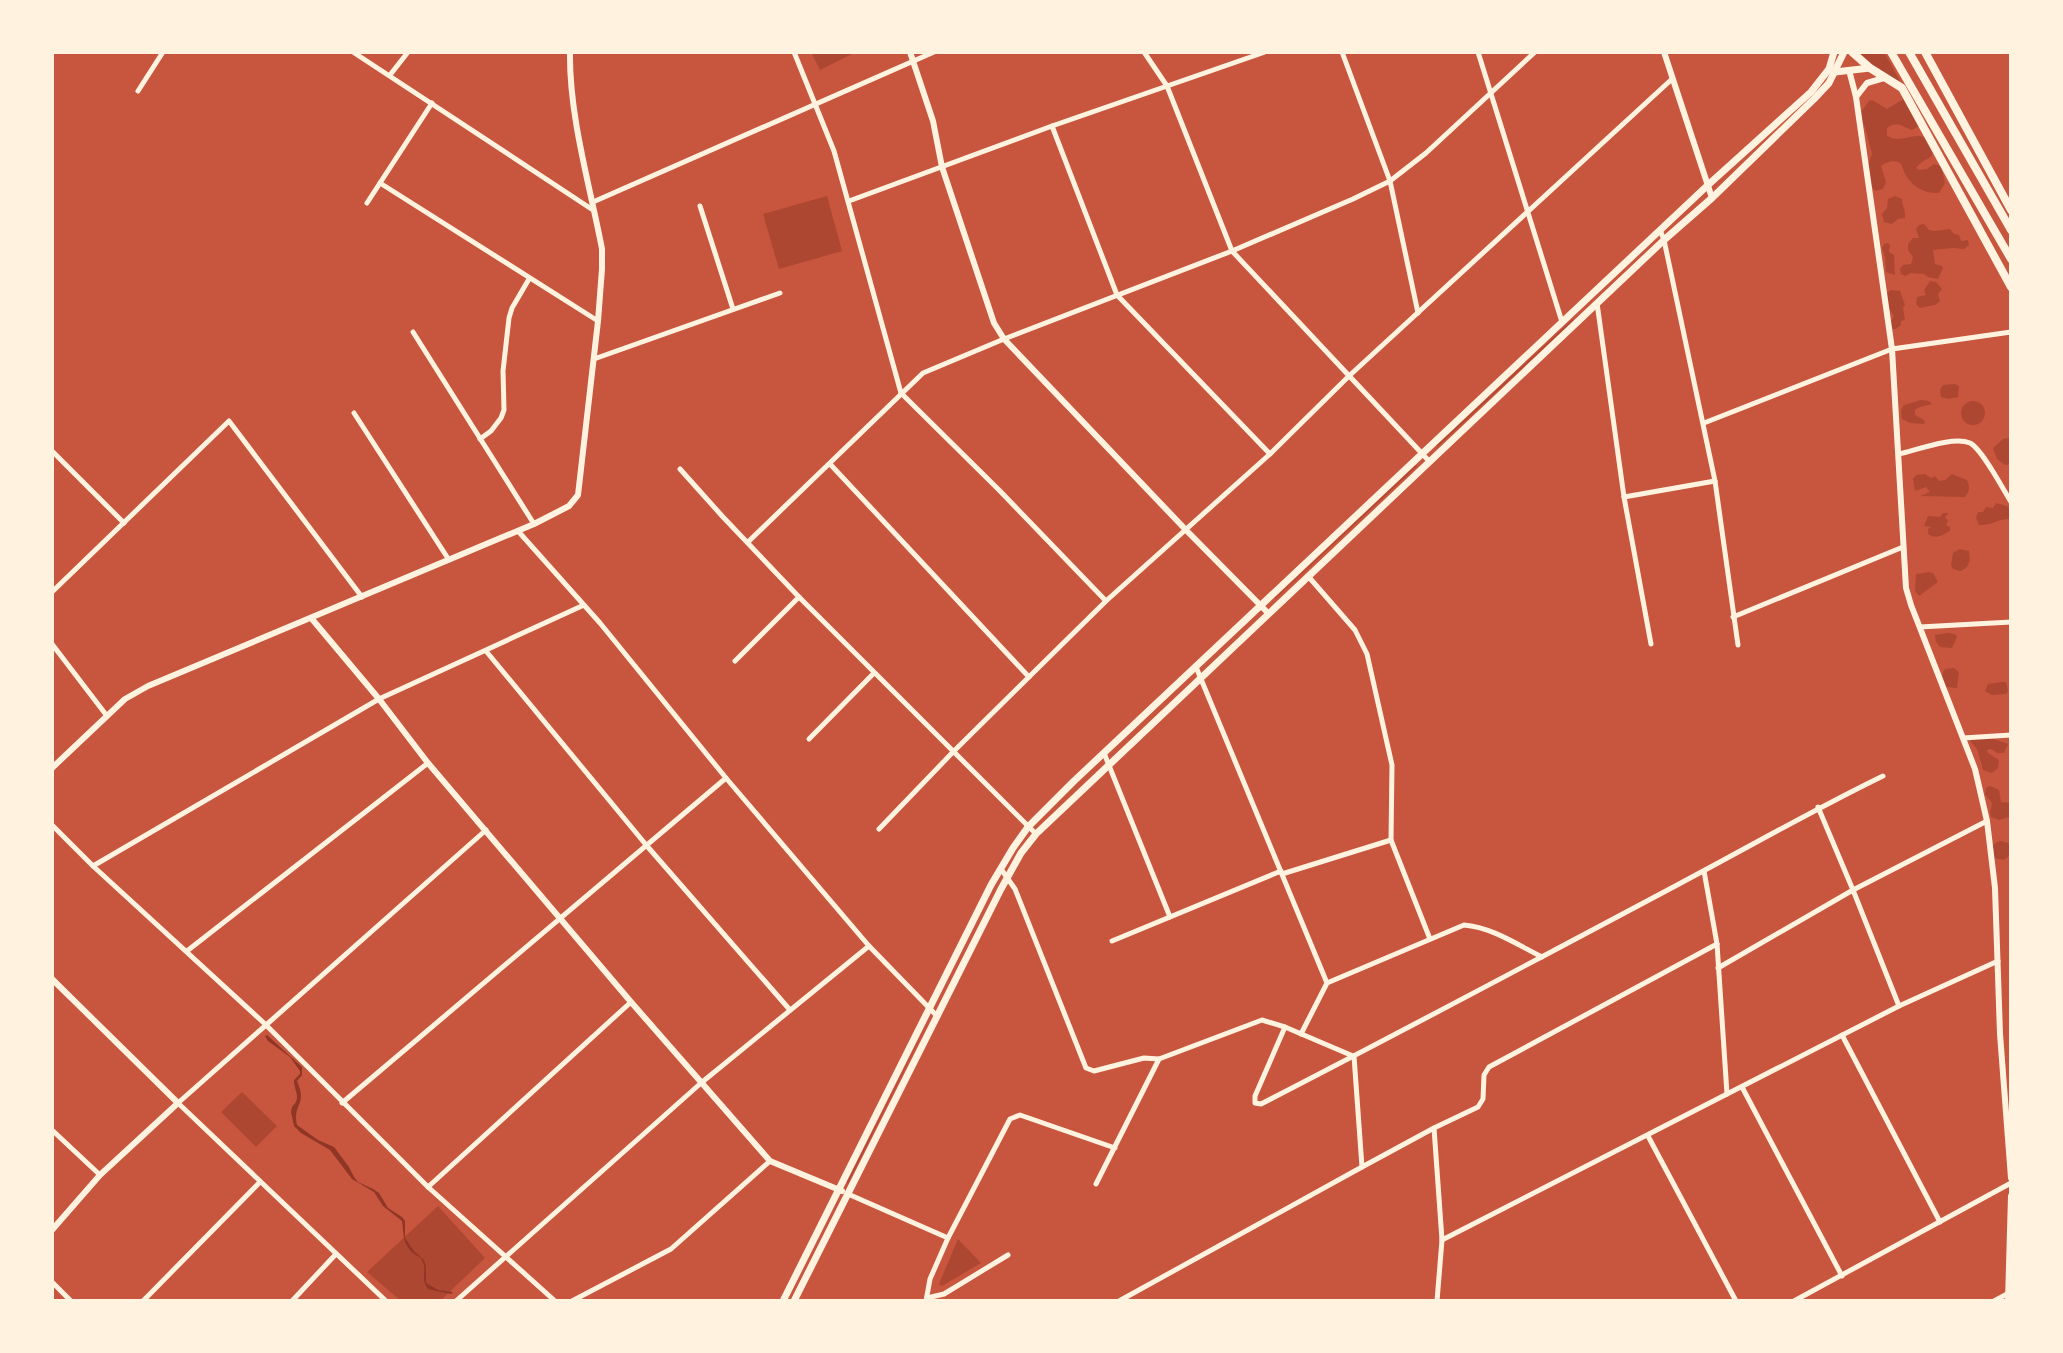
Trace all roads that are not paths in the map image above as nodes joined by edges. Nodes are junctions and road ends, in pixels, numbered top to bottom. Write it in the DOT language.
graph roads {
  1 [pos="163,52"];
  2 [pos="353,52"];
  3 [pos="408,52"];
  4 [pos="570,52"];
  5 [pos="794,52"];
  6 [pos="910,52"];
  7 [pos="934,52"];
  8 [pos="1144,52"];
  9 [pos="1265,52"];
  10 [pos="1342,52"];
  11 [pos="1478,52"];
  12 [pos="1535,52"];
  13 [pos="1664,52"];
  14 [pos="1834,52"];
  15 [pos="1844,52"];
  16 [pos="1852,52"];
  17 [pos="1891,52"];
  18 [pos="1909,52"];
  19 [pos="1925,52"];
  20 [pos="914,61"];
  21 [pos="1870,68"];
  22 [pos="1849,70"];
  23 [pos="1835,72"];
  24 [pos="390,75"];
  25 [pos="1884,78"];
  26 [pos="1672,79"];
  27 [pos="1167,86"];
  28 [pos="138,91"];
  29 [pos="1491,92"];
  30 [pos="1856,97"];
  31 [pos="432,103"];
  32 [pos="817,104"];
  33 [pos="1052,126"];
  34 [pos="942,167"];
  35 [pos="1390,181"];
  36 [pos="380,183"];
  37 [pos="1708,185"];
  38 [pos="1712,198"];
  39 [pos="849,201"];
  40 [pos="593,202"];
  41 [pos="367,203"];
  42 [pos="700,206"];
  43 [pos="2011,210"];
  44 [pos="595,211"];
  45 [pos="1528,212"];
  46 [pos="1660,230"];
  47 [pos="2011,230"];
  48 [pos="1664,240"];
  49 [pos="1232,251"];
  50 [pos="2011,259"];
  51 [pos="529,279"];
  52 [pos="2011,287"];
  53 [pos="780,293"];
  54 [pos="1117,295"];
  55 [pos="1597,303"];
  56 [pos="1580,305"];
  57 [pos="733,309"];
  58 [pos="1587,312"];
  59 [pos="1418,313"];
  60 [pos="598,321"];
  61 [pos="1562,323"];
  62 [pos="413,332"];
  63 [pos="2011,332"];
  64 [pos="1004,339"];
  65 [pos="1892,349"];
  66 [pos="594,359"];
  67 [pos="1349,376"];
  68 [pos="901,393"];
  69 [pos="354,413"];
  70 [pos="1704,423"];
  71 [pos="480,439"];
  72 [pos="52,451"];
  73 [pos="1270,454"];
  74 [pos="1422,454"];
  75 [pos="1899,454"];
  76 [pos="1429,461"];
  77 [pos="830,464"];
  78 [pos="680,469"];
  79 [pos="1715,481"];
  80 [pos="1624,497"];
  81 [pos="2011,502"];
  82 [pos="124,523"];
  83 [pos="534,524"];
  84 [pos="1185,529"];
  85 [pos="518,531"];
  86 [pos="748,542"];
  87 [pos="1903,547"];
  88 [pos="449,560"];
  89 [pos="1308,576"];
  90 [pos="52,592"];
  91 [pos="362,597"];
  92 [pos="799,597"];
  93 [pos="1106,601"];
  94 [pos="584,605"];
  95 [pos="1261,605"];
  96 [pos="1268,613"];
  97 [pos="1733,617"];
  98 [pos="312,619"];
  99 [pos="2011,622"];
  100 [pos="1920,627"];
  101 [pos="52,644"];
  102 [pos="1651,644"];
  103 [pos="1738,645"];
  104 [pos="486,651"];
  105 [pos="735,661"];
  106 [pos="1196,667"];
  107 [pos="874,673"];
  108 [pos="1029,677"];
  109 [pos="1200,677"];
  110 [pos="379,699"];
  111 [pos="107,716"];
  112 [pos="2011,735"];
  113 [pos="1963,738"];
  114 [pos="809,739"];
  115 [pos="953,752"];
  116 [pos="1104,753"];
  117 [pos="428,763"];
  118 [pos="1109,764"];
  119 [pos="52,768"];
  120 [pos="1883,776"];
  121 [pos="726,778"];
  122 [pos="1818,807"];
  123 [pos="1987,821"];
  124 [pos="52,825"];
  125 [pos="1028,827"];
  126 [pos="879,829"];
  127 [pos="486,830"];
  128 [pos="1036,834"];
  129 [pos="1391,840"];
  130 [pos="647,846"];
  131 [pos="93,866"];
  132 [pos="1001,869"];
  133 [pos="1704,871"];
  134 [pos="1281,872"];
  135 [pos="1008,877"];
  136 [pos="1853,890"];
  137 [pos="1170,917"];
  138 [pos="561,919"];
  139 [pos="1430,939"];
  140 [pos="1112,941"];
  141 [pos="1717,944"];
  142 [pos="869,946"];
  143 [pos="187,951"];
  144 [pos="1542,957"];
  145 [pos="1998,961"];
  146 [pos="1718,968"];
  147 [pos="52,979"];
  148 [pos="1327,983"];
  149 [pos="631,1002"];
  150 [pos="1899,1006"];
  151 [pos="930,1008"];
  152 [pos="790,1010"];
  153 [pos="937,1016"];
  154 [pos="265,1024"];
  155 [pos="1285,1027"];
  156 [pos="1301,1034"];
  157 [pos="1842,1035"];
  158 [pos="1354,1056"];
  159 [pos="1159,1059"];
  160 [pos="701,1083"];
  161 [pos="1742,1087"];
  162 [pos="1727,1094"];
  163 [pos="178,1103"];
  164 [pos="342,1103"];
  165 [pos="1434,1128"];
  166 [pos="52,1130"];
  167 [pos="1648,1136"];
  168 [pos="1115,1148"];
  169 [pos="770,1161"];
  170 [pos="1362,1167"];
  171 [pos="100,1175"];
  172 [pos="2011,1180"];
  173 [pos="260,1182"];
  174 [pos="1096,1184"];
  175 [pos="428,1187"];
  176 [pos="839,1189"];
  177 [pos="848,1194"];
  178 [pos="2011,1196"];
  179 [pos="1940,1222"];
  180 [pos="52,1230"];
  181 [pos="948,1238"];
  182 [pos="1442,1240"];
  183 [pos="336,1254"];
  184 [pos="505,1255"];
  185 [pos="1008,1255"];
  186 [pos="1842,1276"];
  187 [pos="52,1282"];
  188 [pos="2008,1297"];
  189 [pos="1131,1298"];
  190 [pos="927,1299"];
  191 [pos="71,1301"];
  192 [pos="143,1301"];
  193 [pos="292,1301"];
  194 [pos="386,1301"];
  195 [pos="456,1301"];
  196 [pos="555,1301"];
  197 [pos="572,1301"];
  198 [pos="783,1301"];
  199 [pos="794,1301"];
  200 [pos="1119,1301"];
  201 [pos="1437,1301"];
  202 [pos="1736,1301"];
  203 [pos="1794,1301"];
  204 [pos="1994,1301"];
  1 -- 28 [label="street"];
  2 -- 24 [label="street"];
  3 -- 24 [label="street"];
  4 -- 40 [label="street"];
  5 -- 32 [label="street"];
  6 -- 20 [label="street"];
  7 -- 20 [label="street"];
  8 -- 27 [label="street"];
  9 -- 27 [label="street"];
  10 -- 35 [label="street"];
  11 -- 29 [label="street"];
  12 -- 29 [label="street"];
  13 -- 26 [label="street"];
  14 -- 37 [label="main road"];
  15 -- 23 [label="main road"];
  16 -- 21 [label="highway"];
  17 -- 50 [label="highway"];
  18 -- 47 [label="highway"];
  19 -- 43 [label="highway"];
  20 -- 32 [label="street"];
  20 -- 34 [label="street"];
  21 -- 22 [label="main road"];
  21 -- 25 [label="highway"];
  22 -- 23 [label="main road"];
  22 -- 30 [label="street"];
  23 -- 38 [label="main road"];
  24 -- 31 [label="street"];
  25 -- 30 [label="street"];
  25 -- 52 [label="highway"];
  26 -- 37 [label="street"];
  26 -- 45 [label="street"];
  27 -- 33 [label="street"];
  27 -- 49 [label="street"];
  29 -- 35 [label="street"];
  29 -- 45 [label="street"];
  30 -- 65 [label="street"];
  31 -- 36 [label="street"];
  31 -- 44 [label="street"];
  32 -- 39 [label="street"];
  32 -- 40 [label="street"];
  33 -- 34 [label="street"];
  33 -- 54 [label="street"];
  34 -- 39 [label="street"];
  34 -- 64 [label="street"];
  35 -- 49 [label="street"];
  35 -- 59 [label="street"];
  36 -- 41 [label="street"];
  36 -- 51 [label="street"];
  37 -- 38 [label="street"];
  37 -- 46 [label="main road"];
  38 -- 48 [label="main road"];
  39 -- 68 [label="street"];
  40 -- 44 [label="street"];
  42 -- 57 [label="street"];
  44 -- 60 [label="street"];
  45 -- 59 [label="street"];
  45 -- 61 [label="street"];
  46 -- 48 [label="street"];
  46 -- 56 [label="main road"];
  48 -- 55 [label="main road"];
  48 -- 70 [label="street"];
  49 -- 54 [label="street"];
  49 -- 67 [label="street"];
  51 -- 60 [label="street"];
  51 -- 71 [label="street"];
  53 -- 57 [label="street"];
  54 -- 64 [label="street"];
  54 -- 73 [label="street"];
  55 -- 58 [label="main road"];
  55 -- 80 [label="street"];
  56 -- 58 [label="main road"];
  56 -- 61 [label="main road"];
  57 -- 66 [label="street"];
  58 -- 76 [label="main road"];
  59 -- 67 [label="street"];
  60 -- 66 [label="street"];
  61 -- 74 [label="main road"];
  62 -- 71 [label="street"];
  63 -- 65 [label="street"];
  64 -- 68 [label="street"];
  64 -- 84 [label="street"];
  65 -- 70 [label="street"];
  65 -- 75 [label="street"];
  66 -- 83 [label="street"];
  67 -- 73 [label="street"];
  67 -- 74 [label="street"];
  68 -- 77 [label="street"];
  68 -- 93 [label="street"];
  69 -- 88 [label="street"];
  70 -- 79 [label="street"];
  71 -- 83 [label="street"];
  72 -- 82 [label="street"];
  73 -- 84 [label="street"];
  74 -- 76 [label="street"];
  74 -- 95 [label="main road"];
  75 -- 81 [label="street"];
  75 -- 87 [label="street"];
  76 -- 89 [label="main road"];
  77 -- 86 [label="street"];
  77 -- 108 [label="street"];
  78 -- 86 [label="street"];
  79 -- 80 [label="street"];
  79 -- 97 [label="street"];
  80 -- 102 [label="street"];
  82 -- 90 [label="street"];
  82 -- 91 [label="street"];
  83 -- 85 [label="street"];
  84 -- 93 [label="street"];
  84 -- 95 [label="street"];
  85 -- 88 [label="street"];
  85 -- 94 [label="street"];
  86 -- 92 [label="street"];
  87 -- 97 [label="street"];
  87 -- 100 [label="street"];
  88 -- 91 [label="street"];
  89 -- 96 [label="main road"];
  89 -- 129 [label="street"];
  91 -- 98 [label="street"];
  92 -- 105 [label="street"];
  92 -- 107 [label="street"];
  93 -- 108 [label="street"];
  94 -- 104 [label="street"];
  94 -- 121 [label="street"];
  95 -- 96 [label="street"];
  95 -- 106 [label="main road"];
  96 -- 109 [label="main road"];
  97 -- 103 [label="street"];
  98 -- 110 [label="street"];
  98 -- 111 [label="street"];
  99 -- 100 [label="street"];
  100 -- 113 [label="street"];
  101 -- 111 [label="street"];
  104 -- 110 [label="street"];
  104 -- 130 [label="street"];
  106 -- 109 [label="street"];
  106 -- 116 [label="main road"];
  107 -- 114 [label="street"];
  107 -- 115 [label="street"];
  108 -- 115 [label="street"];
  109 -- 118 [label="main road"];
  109 -- 134 [label="street"];
  110 -- 117 [label="street"];
  110 -- 131 [label="street"];
  111 -- 119 [label="street"];
  112 -- 113 [label="street"];
  113 -- 123 [label="street"];
  115 -- 125 [label="street"];
  115 -- 126 [label="street"];
  116 -- 118 [label="street"];
  116 -- 125 [label="main road"];
  117 -- 127 [label="street"];
  117 -- 143 [label="street"];
  118 -- 128 [label="main road"];
  118 -- 137 [label="street"];
  120 -- 122 [label="street"];
  121 -- 130 [label="street"];
  121 -- 142 [label="street"];
  122 -- 133 [label="street"];
  122 -- 136 [label="street"];
  123 -- 136 [label="street"];
  123 -- 145 [label="street"];
  124 -- 131 [label="street"];
  125 -- 128 [label="street"];
  125 -- 132 [label="main road"];
  127 -- 138 [label="street"];
  127 -- 154 [label="street"];
  128 -- 135 [label="main road"];
  129 -- 134 [label="street"];
  129 -- 139 [label="street"];
  130 -- 138 [label="street"];
  130 -- 152 [label="street"];
  131 -- 143 [label="street"];
  132 -- 135 [label="street"];
  132 -- 151 [label="main road"];
  133 -- 141 [label="street"];
  133 -- 144 [label="street"];
  134 -- 137 [label="street"];
  134 -- 148 [label="street"];
  135 -- 153 [label="main road"];
  135 -- 159 [label="street"];
  136 -- 146 [label="street"];
  136 -- 150 [label="street"];
  137 -- 140 [label="street"];
  138 -- 149 [label="street"];
  138 -- 164 [label="street"];
  139 -- 144 [label="street"];
  139 -- 148 [label="street"];
  141 -- 146 [label="street"];
  141 -- 165 [label="street"];
  142 -- 151 [label="street"];
  142 -- 152 [label="street"];
  143 -- 154 [label="street"];
  144 -- 158 [label="street"];
  145 -- 150 [label="street"];
  145 -- 172 [label="street"];
  146 -- 162 [label="street"];
  147 -- 163 [label="street"];
  148 -- 156 [label="street"];
  149 -- 160 [label="street"];
  149 -- 175 [label="street"];
  150 -- 157 [label="street"];
  151 -- 153 [label="street"];
  151 -- 176 [label="main road"];
  152 -- 160 [label="street"];
  153 -- 177 [label="main road"];
  154 -- 163 [label="street"];
  154 -- 164 [label="street"];
  155 -- 156 [label="street"];
  155 -- 158 [label="street"];
  155 -- 159 [label="street"];
  156 -- 158 [label="street"];
  157 -- 161 [label="street"];
  157 -- 179 [label="street"];
  158 -- 170 [label="street"];
  159 -- 168 [label="street"];
  160 -- 169 [label="street"];
  160 -- 184 [label="street"];
  161 -- 162 [label="street"];
  161 -- 186 [label="street"];
  162 -- 167 [label="street"];
  163 -- 171 [label="street"];
  163 -- 173 [label="street"];
  164 -- 175 [label="street"];
  165 -- 170 [label="street"];
  165 -- 182 [label="street"];
  166 -- 171 [label="street"];
  167 -- 182 [label="street"];
  167 -- 202 [label="street"];
  168 -- 174 [label="street"];
  168 -- 181 [label="street"];
  169 -- 176 [label="street"];
  169 -- 197 [label="street"];
  170 -- 189 [label="street"];
  171 -- 180 [label="street"];
  172 -- 179 [label="street"];
  173 -- 183 [label="street"];
  173 -- 192 [label="street"];
  175 -- 184 [label="street"];
  176 -- 177 [label="street"];
  176 -- 198 [label="main road"];
  177 -- 181 [label="street"];
  177 -- 199 [label="main road"];
  178 -- 188 [label="street"];
  179 -- 186 [label="street"];
  181 -- 190 [label="street"];
  182 -- 201 [label="street"];
  183 -- 193 [label="street"];
  183 -- 194 [label="street"];
  184 -- 195 [label="street"];
  184 -- 196 [label="street"];
  185 -- 190 [label="street"];
  186 -- 203 [label="street"];
  187 -- 191 [label="street"];
  188 -- 204 [label="street"];
  189 -- 200 [label="street"];
}
